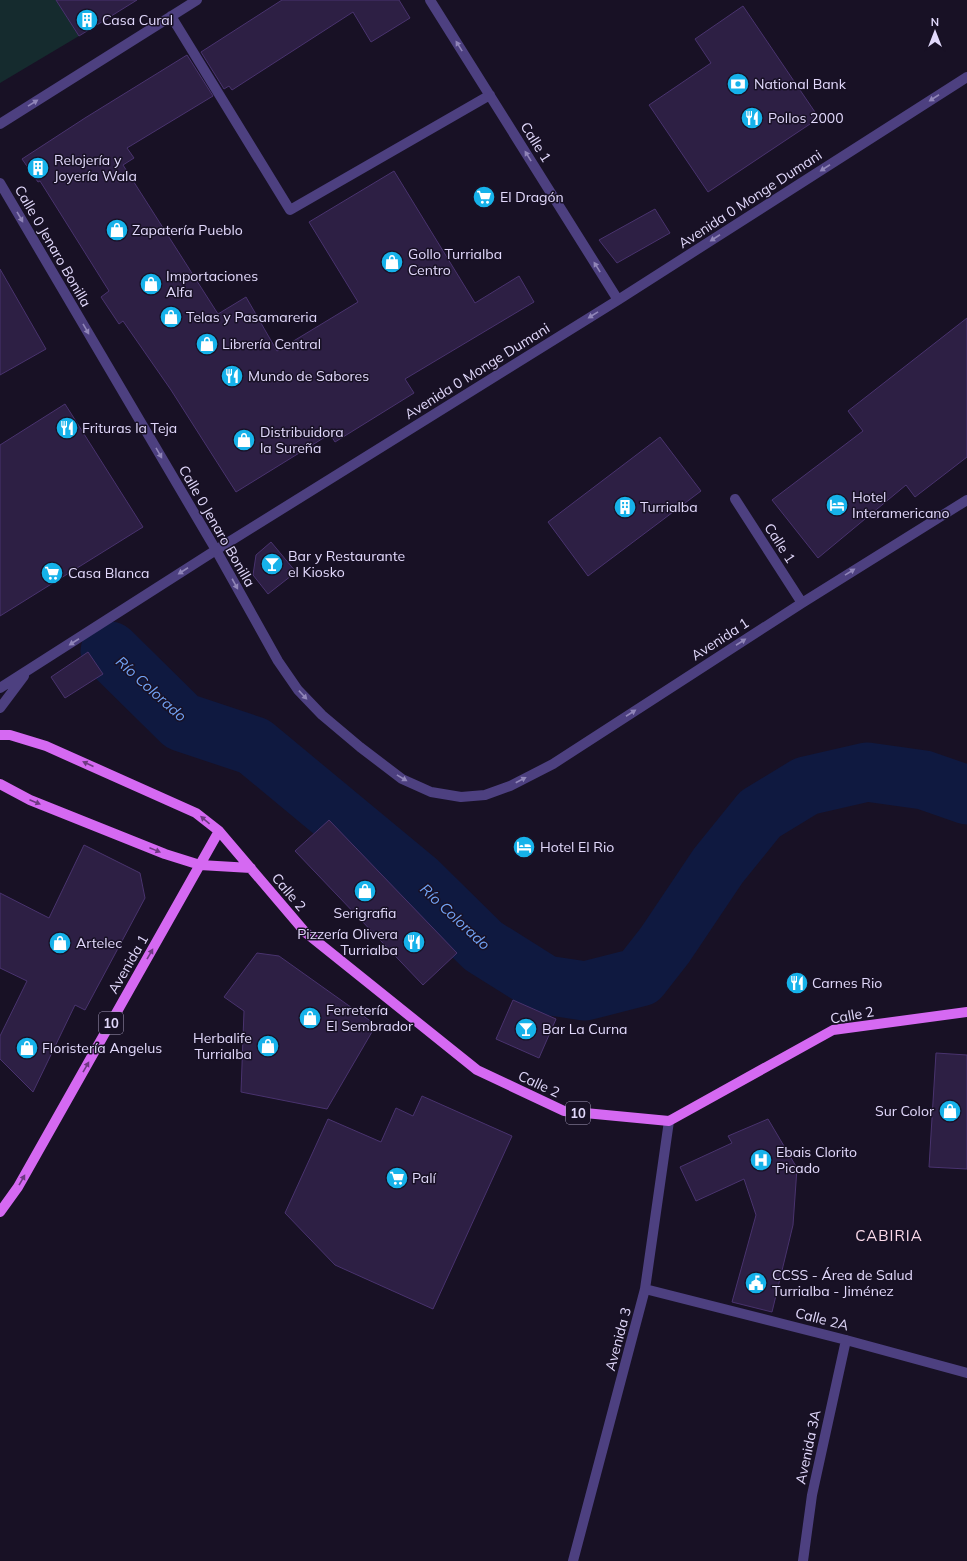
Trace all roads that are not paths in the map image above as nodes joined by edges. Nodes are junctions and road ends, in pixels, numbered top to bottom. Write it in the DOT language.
graph roads {
  1 [pos="197,0"];
  2 [pos="430,0"];
  3 [pos="171,16"];
  4 [pos="967,77"];
  5 [pos="490,95"];
  6 [pos="0,124"];
  7 [pos="0,183"];
  8 [pos="618,300"];
  9 [pos="735,499"];
  10 [pos="967,500"];
  11 [pos="216,550"];
  12 [pos="802,602"];
  13 [pos="28,671"];
  14 [pos="0,688"];
  15 [pos="0,708"];
  16 [pos="0,735"];
  17 [pos="0,784"];
  18 [pos="484,795"];
  19 [pos="219,831"];
  20 [pos="200,865"];
  21 [pos="251,868"];
  22 [pos="967,1012"];
  23 [pos="669,1121"];
  24 [pos="0,1212"];
  25 [pos="646,1288"];
  26 [pos="846,1340"];
  27 [pos="967,1373"];
  28 [pos="573,1561"];
  29 [pos="803,1561"];
  1 -- 3 [label="street"];
  5 -- 2 [label="street, Calle 1, one-way"];
  3 -- 5 [label="street"];
  6 -- 3 [label="street, one-way"];
  4 -- 8 [label="street, Avenida 0 Monge Dumani, one-way"];
  8 -- 5 [label="street, Calle 1, one-way"];
  7 -- 11 [label="street, Calle 0 Jenaro Bonilla, one-way"];
  8 -- 11 [label="street, Avenida 0 Monge Dumani, one-way"];
  9 -- 12 [label="street, Calle 1"];
  12 -- 10 [label="street, Avenida 1, one-way"];
  11 -- 13 [label="street, Avenida 0 Monge Dumani, one-way"];
  11 -- 18 [label="street, Calle 0 Jenaro Bonilla, one-way"];
  18 -- 12 [label="street, Avenida 1, one-way"];
  13 -- 14 [label="street, Avenida 0 Monge Dumani"];
  13 -- 15 [label="street"];
  19 -- 16 [label="main road, Calle 2 / 10, one-way"];
  17 -- 20 [label="main road, one-way"];
  19 -- 20 [label="main road, Avenida 1 / 10"];
  19 -- 21 [label="main road, Calle 2 / 10"];
  20 -- 21 [label="main road"];
  24 -- 20 [label="main road, Avenida 1 / 10, one-way"];
  21 -- 23 [label="main road, Calle 2 / 10"];
  22 -- 23 [label="main road, Calle 2"];
  23 -- 25 [label="street, Avenida 3"];
  25 -- 26 [label="street, Calle 2A"];
  25 -- 28 [label="street, Avenida 3"];
  26 -- 27 [label="street, Calle 2A"];
  26 -- 29 [label="street, Avenida 3A"];
}
